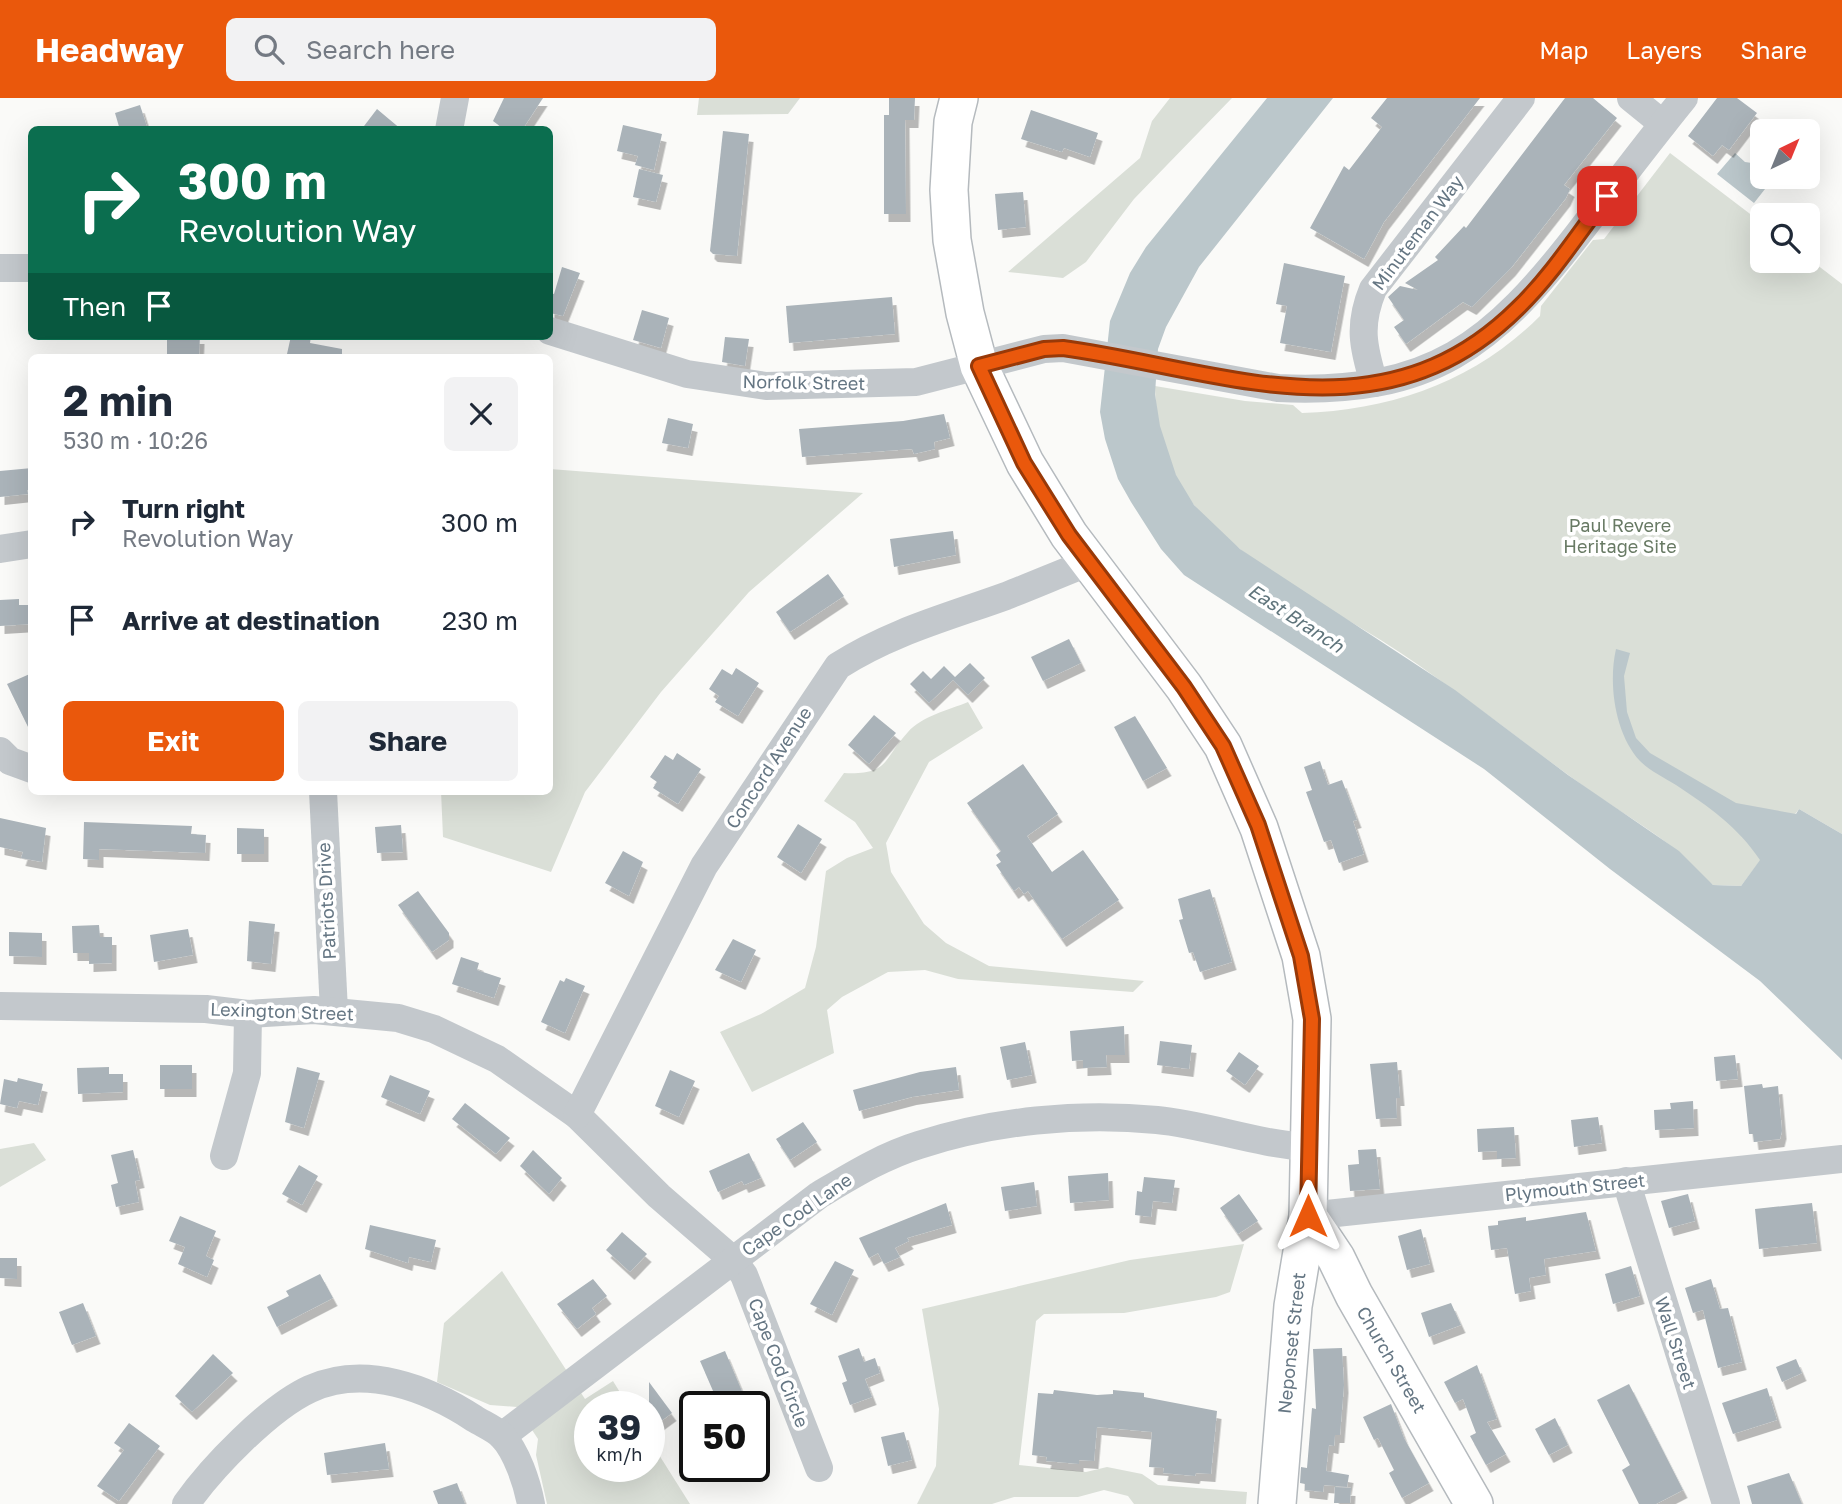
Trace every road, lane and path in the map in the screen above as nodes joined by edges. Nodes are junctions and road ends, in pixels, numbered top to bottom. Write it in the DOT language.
graph roads {
  1 [pos="455,98"];
  2 [pos="959,98"];
  3 [pos="1521,98"];
  4 [pos="1631,98"];
  5 [pos="1684,98"];
  6 [pos="1663,124"];
  7 [pos="450,126"];
  8 [pos="0,268"];
  9 [pos="28,268"];
  10 [pos="553,332"];
  11 [pos="979,366"];
  12 [pos="1374,383"];
  13 [pos="28,545"];
  14 [pos="0,549"];
  15 [pos="1090,562"];
  16 [pos="0,751"];
  17 [pos="28,768"];
  18 [pos="323,795"];
  19 [pos="0,1006"];
  20 [pos="334,1011"];
  21 [pos="248,1014"];
  22 [pos="577,1115"];
  23 [pos="1308,1147"];
  24 [pos="224,1156"];
  25 [pos="1842,1159"];
  26 [pos="1626,1181"];
  27 [pos="1308,1216"];
  28 [pos="733,1260"];
  29 [pos="1354,1295"];
  30 [pos="1293,1306"];
  31 [pos="502,1436"];
  32 [pos="819,1468"];
  33 [pos="186,1504"];
  34 [pos="531,1504"];
  35 [pos="1277,1504"];
  36 [pos="1474,1504"];
  37 [pos="1726,1504"];
  1 -- 7 [label="street"];
  2 -- 11 [label="main road, Neponset Street"];
  3 -- 12 [label="street, Minuteman Way"];
  4 -- 6 [label="street"];
  5 -- 6 [label="street, Norfolk Street"];
  6 -- 12 [label="street, Norfolk Street"];
  8 -- 9 [label="street"];
  10 -- 11 [label="street, Norfolk Street"];
  11 -- 12 [label="street, Norfolk Street"];
  11 -- 15 [label="main road, Neponset Street"];
  13 -- 14 [label="street"];
  15 -- 22 [label="street, Concord Avenue"];
  15 -- 23 [label="main road, Neponset Street"];
  16 -- 17 [label="street"];
  18 -- 20 [label="street, Patriots Drive"];
  19 -- 21 [label="street, Lexington Street"];
  20 -- 21 [label="street, Lexington Street"];
  20 -- 22 [label="street, Lexington Street"];
  21 -- 24 [label="street"];
  22 -- 28 [label="street, Lexington Street"];
  23 -- 27 [label="main road, Neponset Street"];
  23 -- 28 [label="street, Cape Cod Lane"];
  25 -- 26 [label="street, Plymouth Street"];
  26 -- 27 [label="street, Plymouth Street"];
  26 -- 37 [label="street, Wall Street"];
  27 -- 29 [label="main road, Church Street"];
  27 -- 30 [label="main road, Neponset Street"];
  28 -- 31 [label="street, Cape Cod Lane"];
  28 -- 32 [label="street, Cape Cod Circle"];
  29 -- 30 [label="main road"];
  29 -- 36 [label="main road, Church Street"];
  30 -- 35 [label="main road, Neponset Street"];
  31 -- 33 [label="street"];
  31 -- 34 [label="street"];
}
